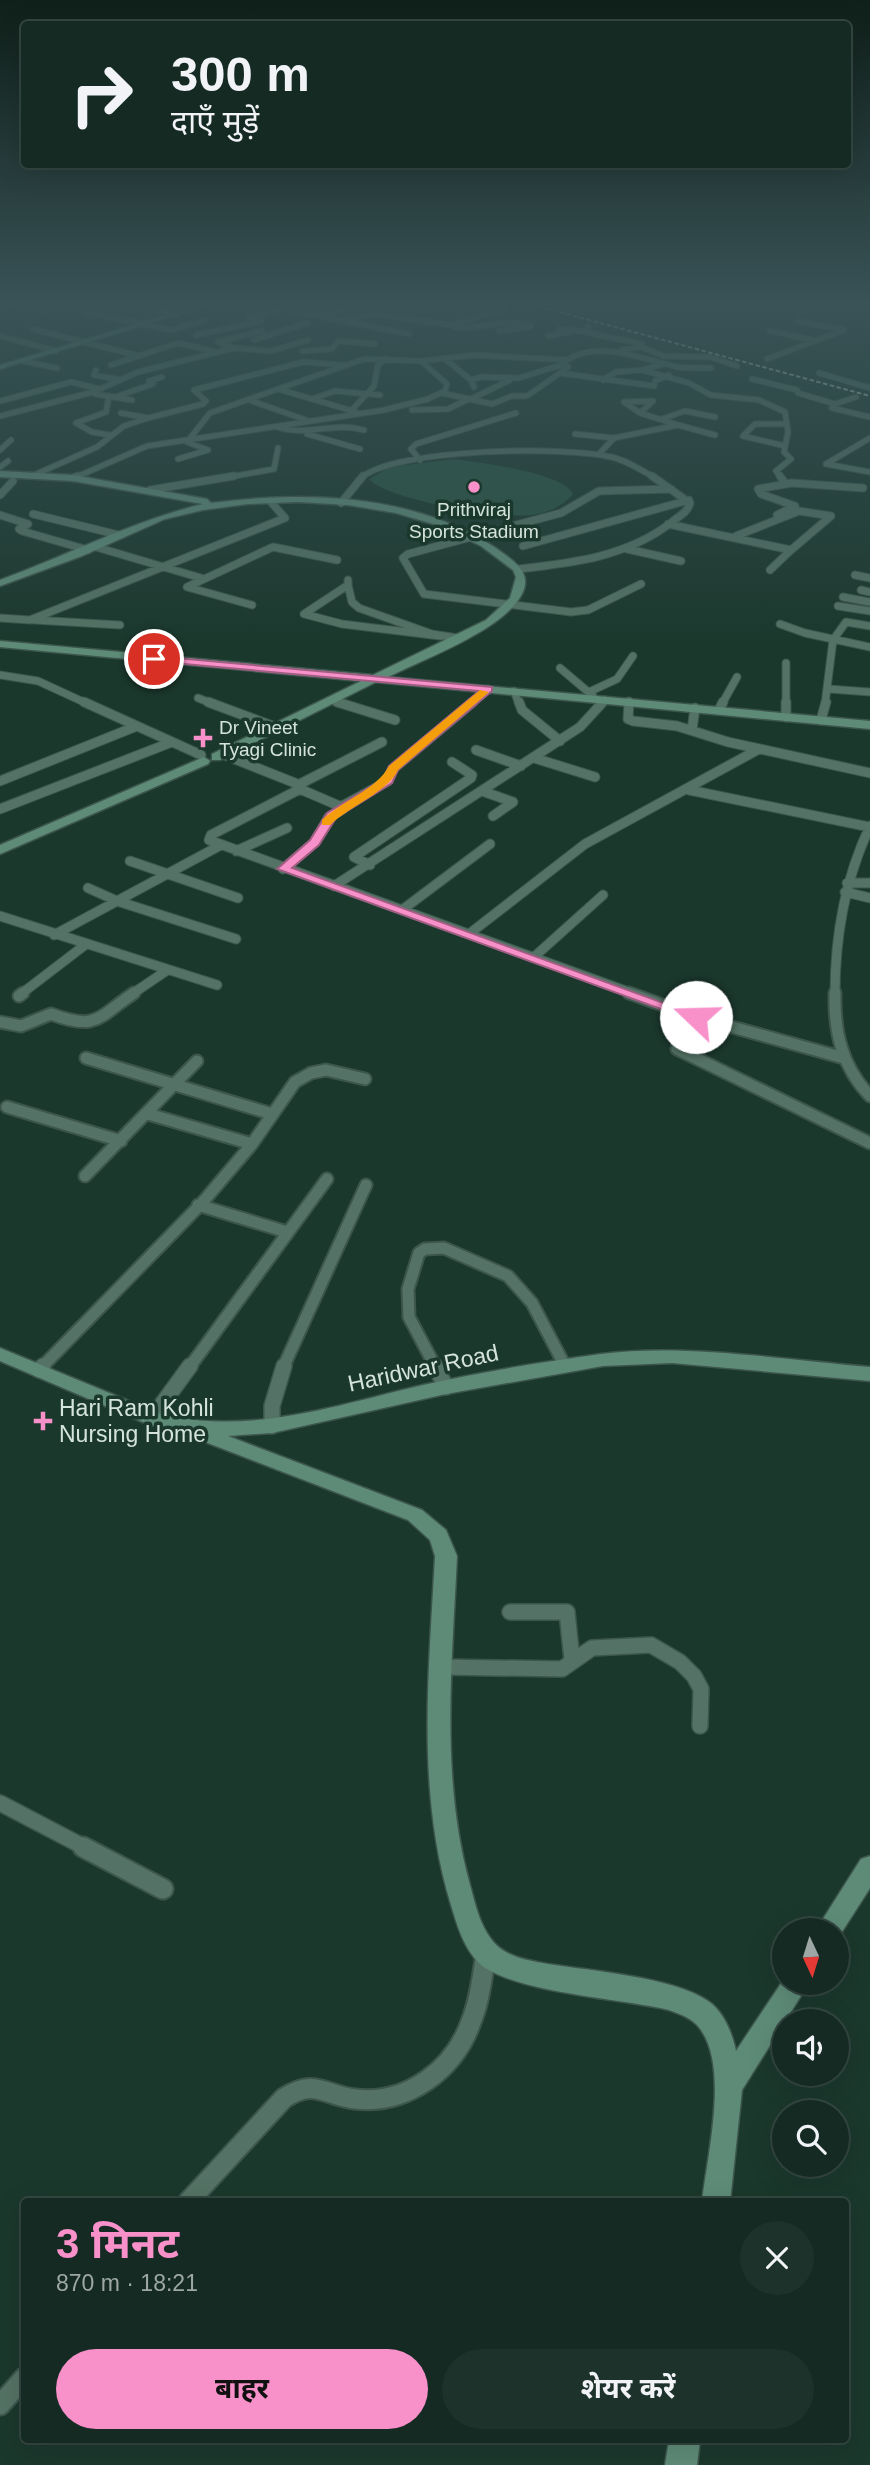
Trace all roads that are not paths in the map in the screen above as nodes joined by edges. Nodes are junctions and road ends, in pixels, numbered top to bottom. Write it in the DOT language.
graph roads {
  1 [pos="95,416"];
  2 [pos="137,416"];
  3 [pos="155,416"];
  4 [pos="206,416"];
  5 [pos="293,416"];
  6 [pos="347,416"];
  7 [pos="506,416"];
  8 [pos="651,416"];
  9 [pos="671,416"];
  10 [pos="710,416"];
  11 [pos="786,416"];
  12 [pos="715,417"];
  13 [pos="148,418"];
  14 [pos="662,419"];
  15 [pos="310,422"];
  16 [pos="788,424"];
  17 [pos="678,425"];
  18 [pos="276,427"];
  19 [pos="364,430"];
  20 [pos="303,433"];
  21 [pos="575,434"];
  22 [pos="110,435"];
  23 [pos="716,435"];
  24 [pos="614,438"];
  25 [pos="870,438"];
  26 [pos="11,440"];
  27 [pos="187,442"];
  28 [pos="785,446"];
  29 [pos="278,448"];
  30 [pos="360,449"];
  31 [pos="0,450"];
  32 [pos="599,454"];
  33 [pos="178,459"];
  34 [pos="419,460"];
  35 [pos="8,461"];
  36 [pos="0,467"];
  37 [pos="869,471"];
  38 [pos="0,474"];
  39 [pos="32,476"];
  40 [pos="73,478"];
  41 [pos="13,481"];
  42 [pos="785,483"];
  43 [pos="870,484"];
  44 [pos="863,488"];
  45 [pos="671,489"];
  46 [pos="150,490"];
  47 [pos="0,495"];
  48 [pos="852,496"];
  49 [pos="689,500"];
  50 [pos="270,501"];
  51 [pos="341,503"];
  52 [pos="218,504"];
  53 [pos="33,514"];
  54 [pos="0,515"];
  55 [pos="777,515"];
  56 [pos="16,521"];
  57 [pos="668,524"];
  58 [pos="0,527"];
  59 [pos="120,535"];
  60 [pos="736,536"];
  61 [pos="474,538"];
  62 [pos="523,546"];
  63 [pos="92,548"];
  64 [pos="627,549"];
  65 [pos="791,550"];
  66 [pos="337,560"];
  67 [pos="681,561"];
  68 [pos="163,567"];
  69 [pos="518,569"];
  70 [pos="770,570"];
  71 [pos="855,575"];
  72 [pos="201,578"];
  73 [pos="870,578"];
  74 [pos="0,583"];
  75 [pos="641,584"];
  76 [pos="861,590"];
  77 [pos="870,592"];
  78 [pos="843,597"];
  79 [pos="870,602"];
  80 [pos="252,605"];
  81 [pos="510,605"];
  82 [pos="838,606"];
  83 [pos="870,611"];
  84 [pos="0,618"];
  85 [pos="30,620"];
  86 [pos="780,624"];
  87 [pos="120,625"];
  88 [pos="870,625"];
  89 [pos="440,636"];
  90 [pos="457,638"];
  91 [pos="834,640"];
  92 [pos="0,644"];
  93 [pos="870,647"];
  94 [pos="633,656"];
  95 [pos="786,663"];
  96 [pos="559,668"];
  97 [pos="0,675"];
  98 [pos="737,677"];
  99 [pos="374,678"];
  100 [pos="488,689"];
  101 [pos="829,689"];
  102 [pos="514,691"];
  103 [pos="870,692"];
  104 [pos="597,697"];
  105 [pos="198,698"];
  106 [pos="331,700"];
  107 [pos="629,702"];
  108 [pos="695,708"];
  109 [pos="719,710"];
  110 [pos="786,717"];
  111 [pos="395,720"];
  112 [pos="821,720"];
  113 [pos="870,725"];
  114 [pos="137,726"];
  115 [pos="272,728"];
  116 [pos="692,730"];
  117 [pos="560,741"];
  118 [pos="172,742"];
  119 [pos="382,742"];
  120 [pos="759,748"];
  121 [pos="476,750"];
  122 [pos="208,756"];
  123 [pos="534,758"];
  124 [pos="452,762"];
  125 [pos="521,766"];
  126 [pos="870,773"];
  127 [pos="595,778"];
  128 [pos="0,782"];
  129 [pos="299,787"];
  130 [pos="690,790"];
  131 [pos="482,791"];
  132 [pos="342,806"];
  133 [pos="0,809"];
  134 [pos="493,816"];
  135 [pos="286,828"];
  136 [pos="869,831"];
  137 [pos="491,844"];
  138 [pos="221,845"];
  139 [pos="1,848"];
  140 [pos="236,851"];
  141 [pos="130,861"];
  142 [pos="370,865"];
  143 [pos="283,869"];
  144 [pos="165,875"];
  145 [pos="870,883"];
  146 [pos="334,886"];
  147 [pos="88,888"];
  148 [pos="846,888"];
  149 [pos="603,895"];
  150 [pos="238,898"];
  151 [pos="870,898"];
  152 [pos="117,901"];
  153 [pos="402,911"];
  154 [pos="0,916"];
  155 [pos="468,934"];
  156 [pos="54,935"];
  157 [pos="236,939"];
  158 [pos="85,945"];
  159 [pos="534,957"];
  160 [pos="166,971"];
  161 [pos="217,985"];
  162 [pos="19,996"];
  163 [pos="0,1022"];
  164 [pos="677,1049"];
  165 [pos="86,1058"];
  166 [pos="844,1058"];
  167 [pos="197,1061"];
  168 [pos="365,1079"];
  169 [pos="175,1085"];
  170 [pos="870,1096"];
  171 [pos="7,1107"];
  172 [pos="272,1114"];
  173 [pos="148,1115"];
  174 [pos="121,1141"];
  175 [pos="870,1143"];
  176 [pos="252,1144"];
  177 [pos="85,1175"];
  178 [pos="327,1179"];
  179 [pos="366,1185"];
  180 [pos="198,1205"];
  181 [pos="287,1232"];
  182 [pos="0,1354"];
  183 [pos="565,1364"];
  184 [pos="39,1370"];
  185 [pos="870,1374"];
  186 [pos="446,1387"];
  187 [pos="152,1418"];
  188 [pos="272,1426"];
  189 [pos="185,1427"];
  190 [pos="510,1612"];
  191 [pos="572,1660"];
  192 [pos="442,1667"];
  193 [pos="700,1727"];
  194 [pos="0,1803"];
  195 [pos="870,1867"];
  196 [pos="163,1889"];
  197 [pos="837,1918"];
  198 [pos="486,1954"];
  199 [pos="788,1995"];
  200 [pos="729,2086"];
  201 [pos="192,2198"];
  202 [pos="716,2198"];
  203 [pos="21,2381"];
  204 [pos="0,2405"];
  205 [pos="685,2443"];
  206 [pos="681,2465"];
  1 -- 22 [label="street"];
  2 -- 13 [label="street"];
  3 -- 13 [label="street"];
  4 -- 27 [label="street"];
  5 -- 15 [label="street"];
  6 -- 15 [label="street"];
  7 -- 34 [label="street"];
  8 -- 14 [label="street"];
  9 -- 14 [label="street"];
  10 -- 12 [label="street"];
  11 -- 16 [label="street"];
  13 -- 22 [label="street"];
  14 -- 17 [label="street"];
  15 -- 18 [label="street"];
  16 -- 28 [label="street"];
  16 -- 28 [label="street"];
  17 -- 23 [label="street"];
  17 -- 24 [label="street"];
  18 -- 20 [label="street"];
  18 -- 27 [label="street"];
  19 -- 20 [label="street"];
  20 -- 30 [label="street"];
  21 -- 24 [label="street"];
  22 -- 39 [label="street"];
  24 -- 32 [label="street"];
  25 -- 37 [label="street"];
  26 -- 31 [label="street"];
  27 -- 33 [label="street"];
  27 -- 40 [label="street"];
  28 -- 42 [label="street"];
  29 -- 46 [label="street"];
  32 -- 34 [label="street"];
  32 -- 45 [label="street"];
  34 -- 51 [label="street"];
  35 -- 36 [label="street"];
  38 -- 39 [label="street"];
  39 -- 40 [label="street"];
  40 -- 46 [label="street"];
  41 -- 47 [label="street"];
  42 -- 44 [label="street"];
  42 -- 55 [label="street"];
  43 -- 44 [label="street"];
  44 -- 48 [label="street"];
  45 -- 49 [label="street"];
  45 -- 61 [label="street"];
  46 -- 52 [label="street"];
  49 -- 57 [label="street"];
  49 -- 62 [label="street"];
  50 -- 51 [label="street"];
  50 -- 52 [label="street"];
  50 -- 68 [label="street"];
  51 -- 61 [label="street"];
  52 -- 59 [label="street"];
  53 -- 59 [label="street"];
  54 -- 56 [label="street"];
  56 -- 58 [label="street"];
  56 -- 63 [label="street"];
  57 -- 60 [label="street"];
  57 -- 64 [label="street"];
  59 -- 63 [label="street"];
  60 -- 65 [label="street"];
  60 -- 65 [label="street"];
  61 -- 69 [label="street"];
  61 -- 81 [label="street"];
  63 -- 68 [label="street"];
  63 -- 74 [label="street"];
  64 -- 67 [label="street"];
  64 -- 69 [label="street"];
  65 -- 70 [label="street"];
  66 -- 72 [label="street"];
  68 -- 72 [label="street"];
  68 -- 85 [label="street"];
  69 -- 81 [label="street"];
  71 -- 73 [label="street"];
  72 -- 80 [label="street"];
  75 -- 81 [label="street"];
  76 -- 77 [label="street"];
  78 -- 79 [label="street"];
  81 -- 90 [label="street"];
  82 -- 83 [label="street"];
  84 -- 85 [label="street"];
  85 -- 87 [label="street"];
  86 -- 91 [label="street"];
  88 -- 91 [label="street"];
  89 -- 89 [label="street"];
  89 -- 90 [label="street"];
  90 -- 99 [label="street"];
  91 -- 93 [label="street"];
  91 -- 101 [label="street"];
  92 -- 99 [label="street"];
  94 -- 104 [label="street"];
  95 -- 110 [label="street"];
  96 -- 104 [label="street"];
  97 -- 114 [label="street"];
  98 -- 109 [label="street"];
  99 -- 100 [label="street"];
  99 -- 106 [label="street"];
  100 -- 102 [label="street"];
  100 -- 132 [label="street"];
  101 -- 103 [label="street"];
  101 -- 112 [label="street"];
  102 -- 104 [label="street"];
  102 -- 117 [label="street"];
  104 -- 107 [label="street"];
  104 -- 117 [label="street"];
  105 -- 115 [label="street"];
  106 -- 111 [label="street"];
  106 -- 115 [label="street"];
  107 -- 108 [label="street"];
  107 -- 116 [label="street"];
  108 -- 109 [label="street"];
  108 -- 116 [label="street"];
  109 -- 110 [label="street"];
  110 -- 112 [label="street"];
  112 -- 113 [label="street"];
  114 -- 118 [label="street"];
  114 -- 128 [label="street"];
  115 -- 122 [label="street"];
  116 -- 120 [label="street"];
  117 -- 123 [label="street"];
  118 -- 122 [label="street"];
  118 -- 133 [label="street"];
  119 -- 129 [label="street"];
  120 -- 126 [label="street"];
  120 -- 130 [label="street"];
  121 -- 125 [label="street"];
  122 -- 129 [label="street"];
  122 -- 139 [label="street"];
  123 -- 125 [label="street"];
  123 -- 127 [label="street"];
  124 -- 142 [label="street"];
  125 -- 131 [label="street"];
  129 -- 132 [label="street"];
  129 -- 138 [label="street"];
  130 -- 136 [label="street"];
  130 -- 155 [label="street"];
  131 -- 134 [label="street"];
  131 -- 142 [label="street"];
  132 -- 143 [label="street"];
  135 -- 140 [label="street"];
  136 -- 148 [label="street"];
  137 -- 153 [label="street"];
  138 -- 140 [label="street"];
  138 -- 144 [label="street"];
  140 -- 143 [label="street"];
  141 -- 144 [label="street"];
  142 -- 146 [label="street"];
  143 -- 146 [label="street"];
  144 -- 150 [label="street"];
  144 -- 152 [label="street"];
  145 -- 148 [label="street"];
  146 -- 153 [label="street"];
  147 -- 152 [label="street"];
  148 -- 151 [label="street"];
  148 -- 166 [label="street"];
  149 -- 159 [label="street"];
  152 -- 156 [label="street"];
  152 -- 157 [label="street"];
  153 -- 155 [label="street"];
  154 -- 156 [label="street"];
  155 -- 159 [label="street"];
  156 -- 158 [label="street"];
  158 -- 160 [label="street"];
  158 -- 162 [label="street"];
  159 -- 166 [label="street"];
  160 -- 161 [label="street"];
  160 -- 163 [label="street"];
  164 -- 175 [label="street"];
  165 -- 169 [label="street"];
  166 -- 170 [label="street"];
  167 -- 169 [label="street"];
  168 -- 172 [label="street"];
  169 -- 172 [label="street"];
  169 -- 173 [label="street"];
  171 -- 174 [label="street"];
  172 -- 176 [label="street"];
  173 -- 174 [label="street"];
  173 -- 176 [label="street"];
  174 -- 177 [label="street"];
  176 -- 180 [label="street"];
  178 -- 181 [label="street"];
  179 -- 188 [label="street"];
  180 -- 181 [label="street"];
  180 -- 184 [label="street"];
  181 -- 187 [label="street"];
  182 -- 184 [label="street, Haridwar Road"];
  183 -- 185 [label="street, Haridwar Road"];
  183 -- 186 [label="street, Haridwar Road"];
  183 -- 186 [label="street"];
  184 -- 187 [label="street, Haridwar Road"];
  186 -- 188 [label="street, Haridwar Road"];
  187 -- 189 [label="street, Haridwar Road"];
  188 -- 189 [label="street, Haridwar Road"];
  189 -- 192 [label="street"];
  190 -- 191 [label="street"];
  191 -- 192 [label="street"];
  191 -- 193 [label="street"];
  192 -- 198 [label="street"];
  194 -- 196 [label="street"];
  195 -- 197 [label="street"];
  198 -- 200 [label="street"];
  198 -- 201 [label="street"];
  199 -- 200 [label="street"];
  200 -- 202 [label="street"];
  203 -- 204 [label="street"];
  205 -- 206 [label="street"];
}
